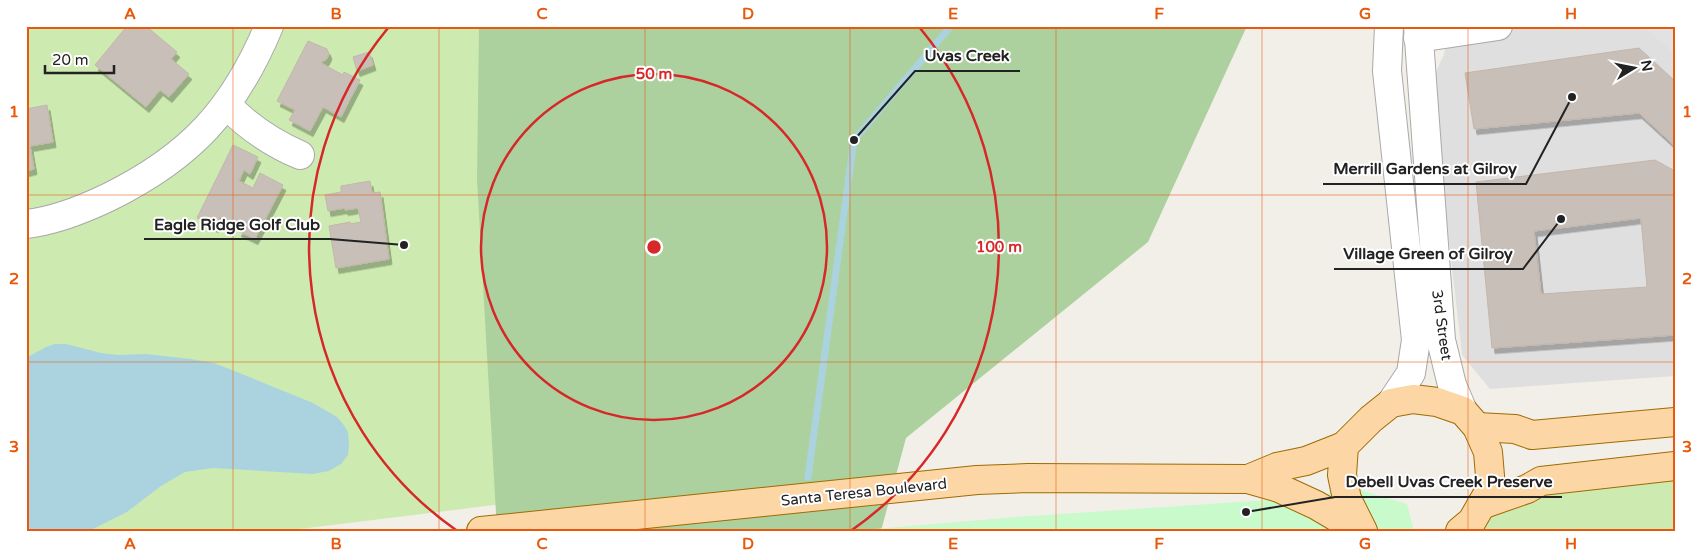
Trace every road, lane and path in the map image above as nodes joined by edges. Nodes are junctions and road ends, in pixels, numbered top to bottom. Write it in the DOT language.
graph roads {
  1 [pos="269,26"];
  2 [pos="1389,26"];
  3 [pos="1498,26"];
  4 [pos="1418,32"];
  5 [pos="227,105"];
  6 [pos="300,155"];
  7 [pos="26,224"];
  8 [pos="1391,403"];
  9 [pos="1470,419"];
  10 [pos="1675,422"];
  11 [pos="1344,446"];
  12 [pos="1675,466"];
  13 [pos="1248,479"];
  14 [pos="1471,522"];
  15 [pos="481,531"];
  16 [pos="1361,531"];
  1 -- 5 [label="street"];
  2 -- 8 [label="street, 3rd Street"];
  3 -- 4 [label="street"];
  4 -- 9 [label="street, 3rd Street"];
  5 -- 6 [label="street"];
  5 -- 7 [label="street"];
  8 -- 9 [label="main road"];
  8 -- 11 [label="main road"];
  9 -- 10 [label="main road"];
  9 -- 14 [label="main road"];
  11 -- 13 [label="main road, Santa Teresa Boulevard"];
  11 -- 16 [label="main road"];
  12 -- 14 [label="main road"];
  13 -- 15 [label="main road, Santa Teresa Boulevard"];
  13 -- 16 [label="main road, Santa Teresa Boulevard"];
}
